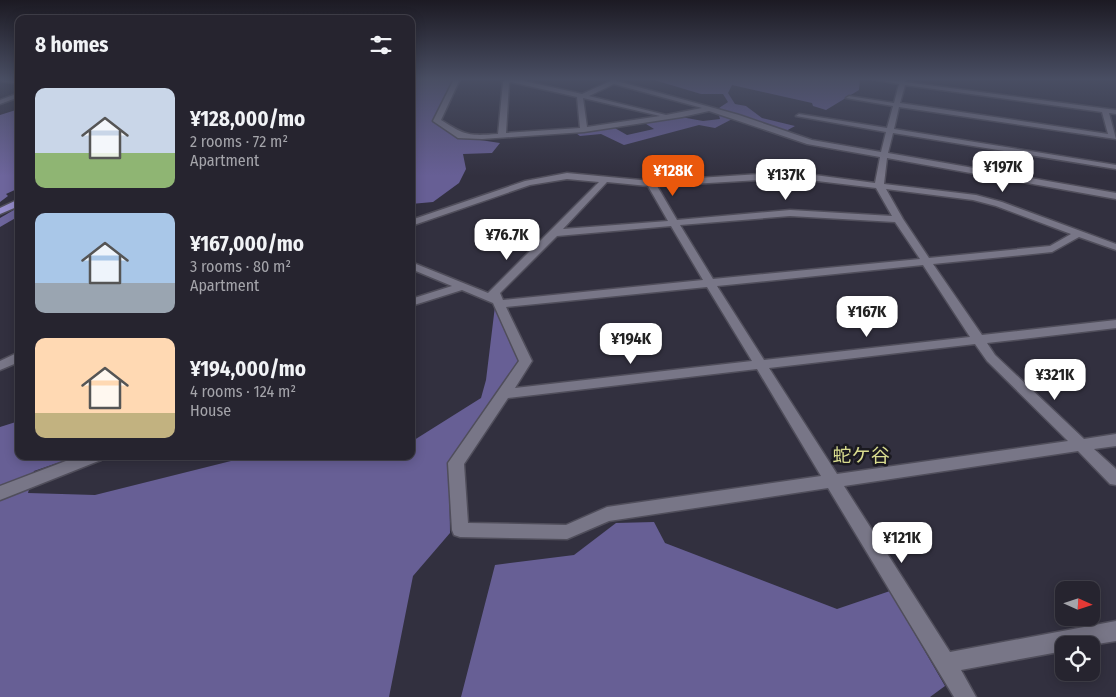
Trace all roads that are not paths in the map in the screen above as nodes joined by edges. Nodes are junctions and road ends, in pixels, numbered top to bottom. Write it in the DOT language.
graph roads {
  1 [pos="442,112"];
  2 [pos="504,112"];
  3 [pos="581,112"];
  4 [pos="648,112"];
  5 [pos="695,112"];
  6 [pos="721,112"];
  7 [pos="894,112"];
  8 [pos="940,112"];
  9 [pos="1106,112"];
  10 [pos="663,115"];
  11 [pos="799,116"];
  12 [pos="584,130"];
  13 [pos="890,130"];
  14 [pos="502,135"];
  15 [pos="1114,137"];
  16 [pos="884,155"];
  17 [pos="1116,167"];
  18 [pos="604,179"];
  19 [pos="652,184"];
  20 [pos="879,186"];
  21 [pos="1116,196"];
  22 [pos="15,204"];
  23 [pos="0,212"];
  24 [pos="898,219"];
  25 [pos="415,222"];
  26 [pos="674,223"];
  27 [pos="555,233"];
  28 [pos="1079,233"];
  29 [pos="1116,247"];
  30 [pos="926,262"];
  31 [pos="415,267"];
  32 [pos="710,283"];
  33 [pos="459,287"];
  34 [pos="415,302"];
  35 [pos="498,302"];
  36 [pos="1116,324"];
  37 [pos="977,339"];
  38 [pos="15,358"];
  39 [pos="761,364"];
  40 [pos="0,366"];
  41 [pos="503,394"];
  42 [pos="1116,440"];
  43 [pos="1080,445"];
  44 [pos="86,460"];
  45 [pos="1116,479"];
  46 [pos="832,482"];
  47 [pos="0,493"];
  48 [pos="1116,631"];
  49 [pos="945,663"];
  50 [pos="966,697"];
  1 -- 14 [label="street"];
  2 -- 14 [label="street"];
  3 -- 12 [label="street"];
  4 -- 10 [label="street"];
  5 -- 12 [label="street"];
  6 -- 16 [label="street"];
  7 -- 13 [label="street"];
  8 -- 15 [label="street"];
  9 -- 15 [label="street"];
  11 -- 13 [label="street"];
  12 -- 14 [label="street"];
  13 -- 16 [label="street"];
  13 -- 17 [label="street"];
  16 -- 20 [label="street"];
  16 -- 21 [label="street"];
  18 -- 19 [label="street"];
  18 -- 25 [label="street"];
  18 -- 27 [label="street"];
  19 -- 20 [label="street"];
  19 -- 26 [label="street"];
  20 -- 24 [label="street"];
  20 -- 28 [label="street"];
  22 -- 23 [label="main road"];
  24 -- 26 [label="street"];
  24 -- 30 [label="street"];
  26 -- 27 [label="street"];
  26 -- 32 [label="street"];
  27 -- 35 [label="street"];
  28 -- 29 [label="street"];
  28 -- 30 [label="street"];
  30 -- 32 [label="street"];
  30 -- 37 [label="street"];
  31 -- 33 [label="street"];
  32 -- 35 [label="street"];
  32 -- 39 [label="street"];
  33 -- 34 [label="street"];
  33 -- 35 [label="street"];
  35 -- 41 [label="street"];
  36 -- 37 [label="street"];
  37 -- 39 [label="street"];
  37 -- 43 [label="street"];
  38 -- 40 [label="street"];
  39 -- 41 [label="street"];
  39 -- 46 [label="street"];
  41 -- 46 [label="street"];
  42 -- 43 [label="street"];
  43 -- 45 [label="street"];
  43 -- 46 [label="street"];
  44 -- 47 [label="street"];
  46 -- 49 [label="street"];
  48 -- 49 [label="street"];
  49 -- 50 [label="street"];
}
